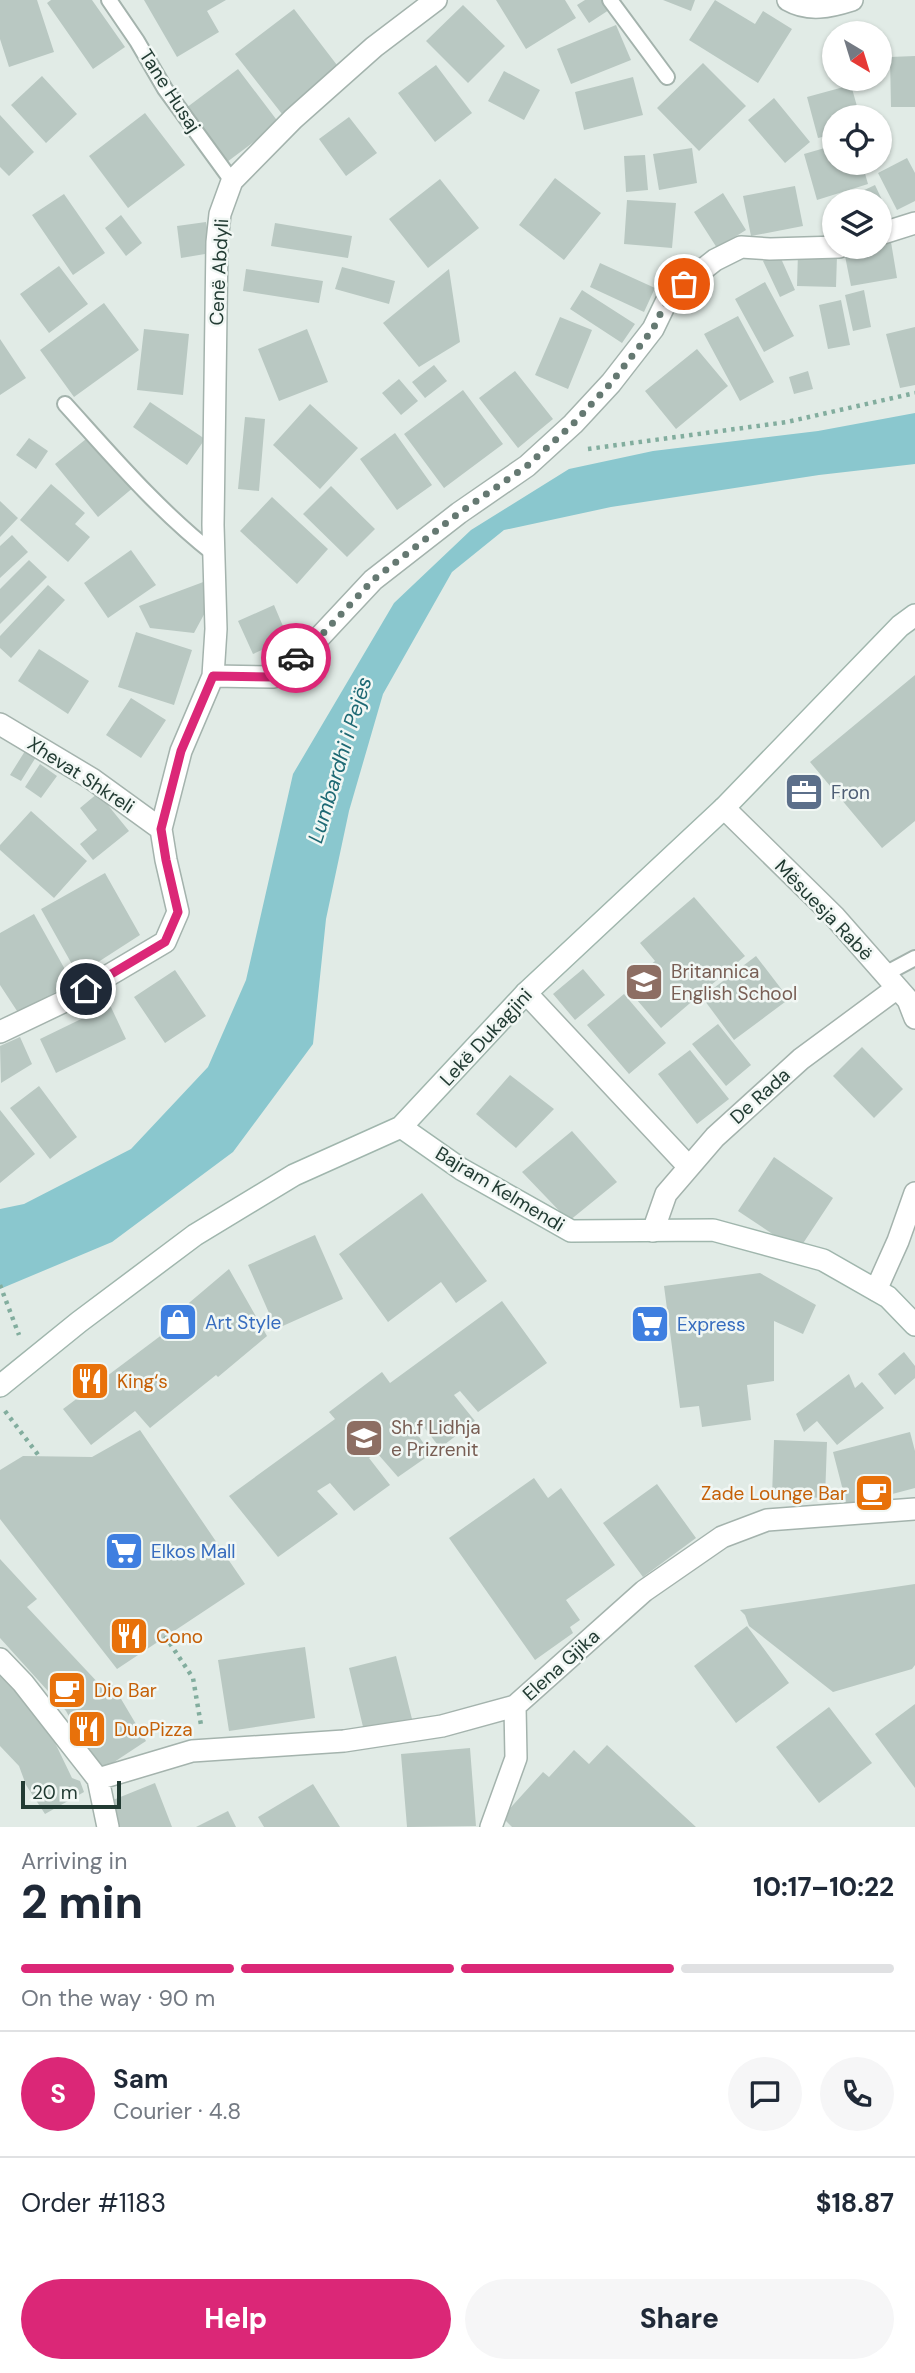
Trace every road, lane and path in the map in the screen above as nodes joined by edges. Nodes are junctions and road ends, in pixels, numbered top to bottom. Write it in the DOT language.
graph roads {
  1 [pos="109,0"];
  2 [pos="436,0"];
  3 [pos="610,0"];
  4 [pos="788,0"];
  5 [pos="852,0"];
  6 [pos="667,76"];
  7 [pos="232,181"];
  8 [pos="915,223"];
  9 [pos="892,230"];
  10 [pos="822,247"];
  11 [pos="915,394"];
  12 [pos="65,404"];
  13 [pos="540,454"];
  14 [pos="214,554"];
  15 [pos="915,615"];
  16 [pos="213,676"];
  17 [pos="0,724"];
  18 [pos="724,807"];
  19 [pos="161,829"];
  20 [pos="915,958"];
  21 [pos="891,981"];
  22 [pos="526,993"];
  23 [pos="915,1018"];
  24 [pos="0,1032"];
  25 [pos="401,1127"];
  26 [pos="689,1167"];
  27 [pos="915,1193"];
  28 [pos="653,1231"];
  29 [pos="0,1285"];
  30 [pos="876,1290"];
  31 [pos="12,1318"];
  32 [pos="915,1325"];
  33 [pos="0,1386"];
  34 [pos="0,1405"];
  35 [pos="39,1456"];
  36 [pos="915,1509"];
  37 [pos="165,1636"];
  38 [pos="0,1658"];
  39 [pos="515,1706"];
  40 [pos="205,1751"];
  41 [pos="98,1779"];
  42 [pos="108,1827"];
  43 [pos="491,1827"];
  1 -- 7 [label="lane, Tane Husaj"];
  2 -- 7 [label="street, Cenë Abdyli"];
  3 -- 6 [label="lane"];
  4 -- 5 [label="street"];
  7 -- 14 [label="street, Cenë Abdyli"];
  8 -- 9 [label="street"];
  10 -- 13 [label="street"];
  11 -- 13 [label="path"];
  12 -- 14 [label="lane"];
  13 -- 16 [label="street"];
  14 -- 16 [label="street, Cenë Abdyli"];
  15 -- 18 [label="street, Lekë Dukagjini"];
  16 -- 19 [label="street, Cenë Abdyli"];
  17 -- 19 [label="street, Xhevat Shkreli"];
  18 -- 21 [label="street, Mësuesja Rabë"];
  18 -- 22 [label="street, Lekë Dukagjini"];
  19 -- 24 [label="street"];
  20 -- 21 [label="lane"];
  21 -- 23 [label="street, Mësuesja Rabë"];
  21 -- 26 [label="street, De Rada"];
  22 -- 25 [label="street, Lekë Dukagjini"];
  22 -- 26 [label="street"];
  25 -- 28 [label="street, Bajram Kelmendi"];
  25 -- 33 [label="street, Lekë Dukagjini"];
  26 -- 28 [label="street, De Rada"];
  27 -- 30 [label="street"];
  28 -- 30 [label="street, Bajram Kelmendi"];
  29 -- 31 [label="path"];
  30 -- 32 [label="street, Bajram Kelmendi"];
  34 -- 35 [label="path"];
  36 -- 39 [label="street, Elena Gjika"];
  37 -- 40 [label="path"];
  38 -- 41 [label="street"];
  39 -- 40 [label="street, Elena Gjika"];
  39 -- 43 [label="street"];
  40 -- 41 [label="street, Elena Gjika"];
  41 -- 42 [label="street"];
}
